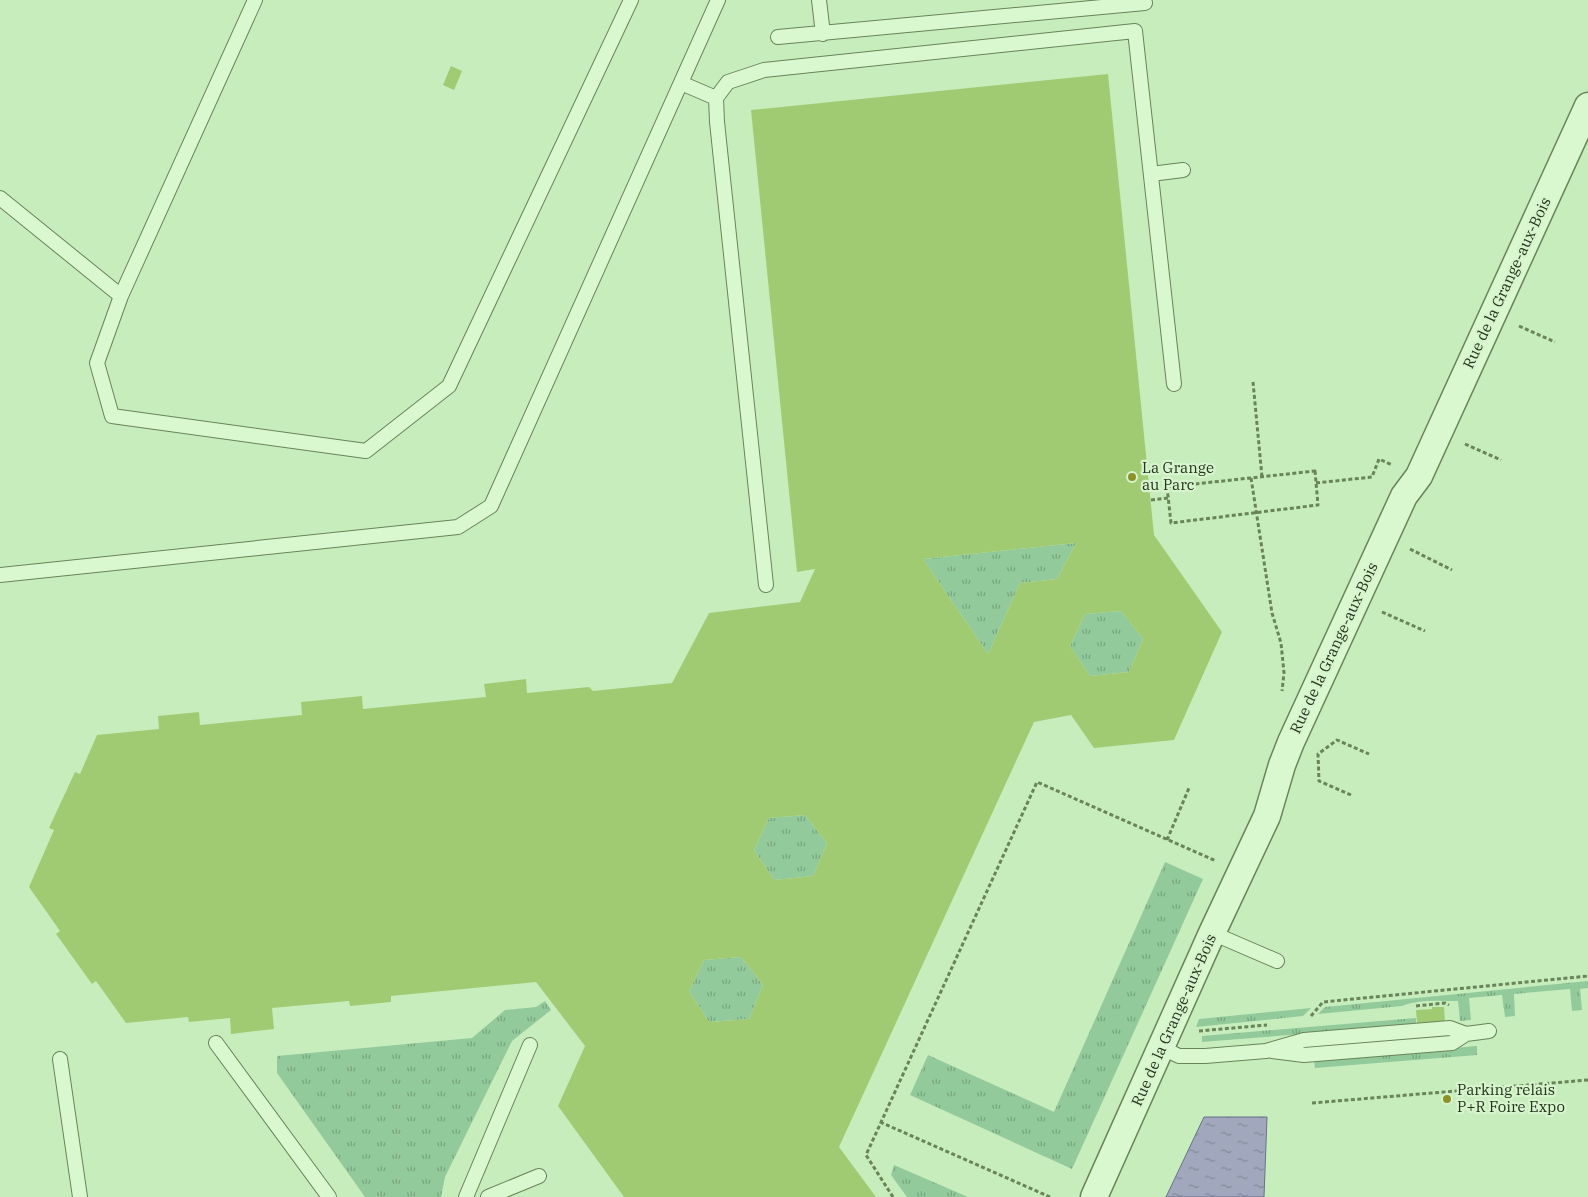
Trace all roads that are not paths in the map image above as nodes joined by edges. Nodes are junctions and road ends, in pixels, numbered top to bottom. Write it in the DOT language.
graph roads {
  1 [pos="255,0"];
  2 [pos="631,0"];
  3 [pos="718,0"];
  4 [pos="819,0"];
  5 [pos="1144,3"];
  6 [pos="823,34"];
  7 [pos="778,37"];
  8 [pos="681,83"];
  9 [pos="716,98"];
  10 [pos="1588,106"];
  11 [pos="1183,170"];
  12 [pos="1151,174"];
  13 [pos="0,198"];
  14 [pos="121,296"];
  15 [pos="1174,384"];
  16 [pos="0,575"];
  17 [pos="766,585"];
  18 [pos="1212,933"];
  19 [pos="1277,961"];
  20 [pos="1489,1031"];
  21 [pos="1164,1041"];
  22 [pos="216,1043"];
  23 [pos="530,1045"];
  24 [pos="60,1059"];
  25 [pos="539,1176"];
  26 [pos="80,1197"];
  27 [pos="329,1197"];
  28 [pos="466,1197"];
  29 [pos="488,1197"];
  30 [pos="1094,1197"];
  1 -- 14 [label="lane"];
  2 -- 14 [label="lane"];
  3 -- 8 [label="lane"];
  4 -- 6 [label="lane"];
  5 -- 6 [label="lane"];
  6 -- 7 [label="lane"];
  8 -- 9 [label="lane"];
  8 -- 16 [label="lane"];
  9 -- 12 [label="lane"];
  9 -- 17 [label="lane"];
  10 -- 18 [label="street, Rue de la Grange-aux-Bois"];
  11 -- 12 [label="lane"];
  12 -- 15 [label="lane"];
  13 -- 14 [label="lane"];
  18 -- 19 [label="lane"];
  18 -- 21 [label="street, Rue de la Grange-aux-Bois"];
  20 -- 21 [label="lane"];
  21 -- 30 [label="street, Rue de la Grange-aux-Bois"];
  22 -- 27 [label="lane"];
  23 -- 28 [label="lane"];
  24 -- 26 [label="lane"];
  25 -- 29 [label="lane"];
}
